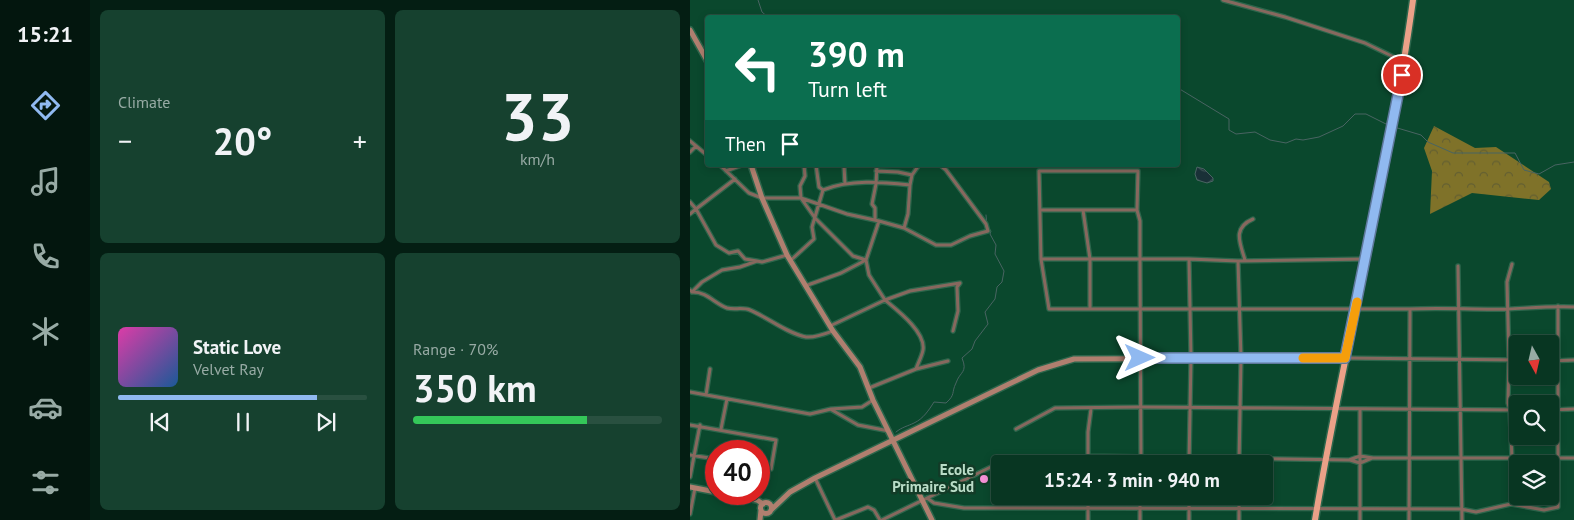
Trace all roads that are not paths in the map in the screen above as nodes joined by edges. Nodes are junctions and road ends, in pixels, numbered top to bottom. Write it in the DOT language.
graph roads {
  1 [pos="1223,0"];
  2 [pos="1413,0"];
  3 [pos="690,30"];
  4 [pos="705,57"];
  5 [pos="1404,62"];
  6 [pos="690,141"];
  7 [pos="696,146"];
  8 [pos="690,152"];
  9 [pos="705,154"];
  10 [pos="722,167"];
  11 [pos="737,167"];
  12 [pos="752,167"];
  13 [pos="804,167"];
  14 [pos="816,167"];
  15 [pos="844,167"];
  16 [pos="877,167"];
  17 [pos="917,167"];
  18 [pos="942,167"];
  19 [pos="726,171"];
  20 [pos="876,171"];
  21 [pos="912,174"];
  22 [pos="735,180"];
  23 [pos="845,184"];
  24 [pos="876,184"];
  25 [pos="910,185"];
  26 [pos="823,190"];
  27 [pos="762,198"];
  28 [pos="801,198"];
  29 [pos="690,202"];
  30 [pos="819,204"];
  31 [pos="696,209"];
  32 [pos="1041,210"];
  33 [pos="1083,210"];
  34 [pos="1137,210"];
  35 [pos="690,214"];
  36 [pos="815,218"];
  37 [pos="1253,219"];
  38 [pos="877,220"];
  39 [pos="904,228"];
  40 [pos="787,255"];
  41 [pos="1041,259"];
  42 [pos="1090,259"];
  43 [pos="1140,259"];
  44 [pos="1189,259"];
  45 [pos="1366,259"];
  46 [pos="866,260"];
  47 [pos="1245,260"];
  48 [pos="757,261"];
  49 [pos="790,261"];
  50 [pos="1238,261"];
  51 [pos="1512,264"];
  52 [pos="1458,266"];
  53 [pos="805,286"];
  54 [pos="691,291"];
  55 [pos="885,300"];
  56 [pos="1558,306"];
  57 [pos="1090,308"];
  58 [pos="1139,308"];
  59 [pos="1190,308"];
  60 [pos="1240,308"];
  61 [pos="1355,308"];
  62 [pos="1459,308"];
  63 [pos="1574,308"];
  64 [pos="1410,309"];
  65 [pos="1508,309"];
  66 [pos="831,328"];
  67 [pos="953,331"];
  68 [pos="1559,335"];
  69 [pos="1140,358"];
  70 [pos="1191,358"];
  71 [pos="1241,358"];
  72 [pos="1345,358"];
  73 [pos="1410,358"];
  74 [pos="1460,360"];
  75 [pos="1509,360"];
  76 [pos="1574,360"];
  77 [pos="948,361"];
  78 [pos="1559,361"];
  79 [pos="916,368"];
  80 [pos="710,369"];
  81 [pos="869,388"];
  82 [pos="690,392"];
  83 [pos="706,395"];
  84 [pos="728,399"];
  85 [pos="874,400"];
  86 [pos="1509,406"];
  87 [pos="1139,407"];
  88 [pos="1190,408"];
  89 [pos="1240,408"];
  90 [pos="832,409"];
  91 [pos="1091,409"];
  92 [pos="1336,409"];
  93 [pos="1360,409"];
  94 [pos="1409,409"];
  95 [pos="1574,409"];
  96 [pos="1460,410"];
  97 [pos="1509,410"];
  98 [pos="1559,410"];
  99 [pos="690,425"];
  100 [pos="700,426"];
  101 [pos="721,429"];
  102 [pos="1016,429"];
  103 [pos="889,431"];
  104 [pos="894,440"];
  105 [pos="692,455"];
  106 [pos="1088,455"];
  107 [pos="1141,455"];
  108 [pos="1189,455"];
  109 [pos="1239,455"];
  110 [pos="1360,456"];
  111 [pos="705,457"];
  112 [pos="1373,458"];
  113 [pos="1409,458"];
  114 [pos="1559,458"];
  115 [pos="1574,458"];
  116 [pos="1273,459"];
  117 [pos="1326,459"];
  118 [pos="1461,459"];
  119 [pos="1509,459"];
  120 [pos="1349,460"];
  121 [pos="1360,464"];
  122 [pos="991,467"];
  123 [pos="770,469"];
  124 [pos="690,477"];
  125 [pos="815,478"];
  126 [pos="692,488"];
  127 [pos="705,490"];
  128 [pos="782,499"];
  129 [pos="925,499"];
  130 [pos="770,503"];
  131 [pos="770,504"];
  132 [pos="1509,504"];
  133 [pos="766,505"];
  134 [pos="1088,505"];
  135 [pos="1140,505"];
  136 [pos="1189,505"];
  137 [pos="1516,505"];
  138 [pos="1558,505"];
  139 [pos="762,507"];
  140 [pos="1239,508"];
  141 [pos="1360,508"];
  142 [pos="1409,508"];
  143 [pos="1088,509"];
  144 [pos="1140,509"];
  145 [pos="1189,509"];
  146 [pos="1316,509"];
  147 [pos="1461,509"];
  148 [pos="770,511"];
  149 [pos="690,514"];
  150 [pos="760,520"];
  151 [pos="765,520"];
  152 [pos="835,520"];
  153 [pos="881,520"];
  154 [pos="932,520"];
  155 [pos="1088,520"];
  156 [pos="1140,520"];
  157 [pos="1189,520"];
  158 [pos="1239,520"];
  159 [pos="1314,520"];
  160 [pos="1360,520"];
  161 [pos="1409,520"];
  162 [pos="1462,520"];
  1 -- 5 [label="street"];
  2 -- 5 [label="highway"];
  3 -- 4 [label="street"];
  5 -- 45 [label="highway"];
  6 -- 7 [label="street"];
  7 -- 8 [label="street"];
  7 -- 9 [label="street"];
  10 -- 19 [label="street"];
  11 -- 19 [label="street"];
  12 -- 27 [label="street"];
  13 -- 28 [label="street"];
  14 -- 26 [label="street"];
  15 -- 23 [label="street"];
  16 -- 20 [label="street"];
  17 -- 21 [label="street"];
  18 -- 39 [label="street"];
  19 -- 22 [label="street"];
  20 -- 21 [label="street"];
  20 -- 24 [label="street"];
  21 -- 25 [label="street"];
  22 -- 27 [label="street"];
  22 -- 31 [label="street"];
  23 -- 24 [label="street"];
  23 -- 26 [label="street"];
  24 -- 25 [label="street"];
  24 -- 38 [label="street"];
  25 -- 39 [label="street"];
  26 -- 30 [label="street"];
  27 -- 28 [label="street"];
  27 -- 40 [label="street"];
  28 -- 30 [label="street"];
  28 -- 36 [label="street"];
  29 -- 31 [label="street"];
  30 -- 36 [label="street"];
  30 -- 38 [label="street"];
  31 -- 35 [label="street"];
  31 -- 48 [label="street"];
  32 -- 33 [label="street"];
  32 -- 34 [label="street"];
  32 -- 41 [label="street"];
  33 -- 34 [label="street"];
  33 -- 42 [label="street"];
  34 -- 43 [label="street"];
  36 -- 46 [label="street"];
  36 -- 49 [label="street"];
  37 -- 47 [label="street"];
  38 -- 39 [label="street"];
  38 -- 46 [label="street"];
  40 -- 48 [label="street"];
  40 -- 49 [label="street"];
  41 -- 42 [label="street"];
  41 -- 57 [label="street"];
  42 -- 43 [label="street"];
  42 -- 57 [label="street"];
  43 -- 44 [label="street"];
  43 -- 58 [label="street"];
  44 -- 50 [label="street"];
  44 -- 59 [label="street"];
  45 -- 47 [label="street"];
  45 -- 61 [label="highway"];
  46 -- 53 [label="street"];
  46 -- 55 [label="street"];
  47 -- 50 [label="street"];
  48 -- 54 [label="street"];
  49 -- 53 [label="street"];
  50 -- 60 [label="street"];
  51 -- 65 [label="street"];
  52 -- 62 [label="street"];
  53 -- 66 [label="street"];
  54 -- 66 [label="street"];
  55 -- 66 [label="street"];
  55 -- 67 [label="street"];
  55 -- 79 [label="street"];
  56 -- 63 [label="street"];
  56 -- 65 [label="street"];
  56 -- 68 [label="street"];
  57 -- 58 [label="street"];
  58 -- 59 [label="street"];
  58 -- 69 [label="street"];
  59 -- 60 [label="street"];
  59 -- 70 [label="street"];
  60 -- 61 [label="street"];
  60 -- 71 [label="street"];
  61 -- 64 [label="street"];
  61 -- 72 [label="highway"];
  62 -- 64 [label="street"];
  62 -- 65 [label="street"];
  62 -- 74 [label="street"];
  64 -- 73 [label="street"];
  65 -- 75 [label="street"];
  66 -- 81 [label="street"];
  69 -- 70 [label="street"];
  69 -- 87 [label="street"];
  69 -- 104 [label="street"];
  70 -- 71 [label="street"];
  70 -- 88 [label="street"];
  71 -- 72 [label="street"];
  71 -- 89 [label="street"];
  72 -- 73 [label="street"];
  72 -- 92 [label="highway"];
  73 -- 74 [label="street"];
  73 -- 94 [label="street"];
  74 -- 75 [label="street"];
  74 -- 96 [label="street"];
  75 -- 86 [label="street"];
  76 -- 78 [label="street"];
  77 -- 79 [label="street"];
  79 -- 81 [label="street"];
  80 -- 83 [label="street"];
  81 -- 85 [label="street"];
  82 -- 83 [label="street"];
  83 -- 84 [label="street"];
  84 -- 90 [label="street"];
  84 -- 101 [label="street"];
  85 -- 90 [label="street"];
  85 -- 103 [label="street"];
  87 -- 88 [label="street"];
  87 -- 91 [label="street"];
  87 -- 107 [label="street"];
  88 -- 89 [label="street"];
  88 -- 108 [label="street"];
  89 -- 92 [label="street"];
  89 -- 109 [label="street"];
  90 -- 103 [label="street"];
  91 -- 102 [label="street"];
  91 -- 106 [label="street"];
  92 -- 93 [label="street"];
  92 -- 117 [label="highway"];
  93 -- 94 [label="street"];
  93 -- 110 [label="street"];
  94 -- 96 [label="street"];
  94 -- 113 [label="street"];
  95 -- 98 [label="street"];
  96 -- 97 [label="street"];
  96 -- 118 [label="street"];
  99 -- 100 [label="street"];
  100 -- 101 [label="street"];
  100 -- 105 [label="street"];
  101 -- 123 [label="street"];
  103 -- 104 [label="street"];
  104 -- 125 [label="street"];
  104 -- 129 [label="street"];
  105 -- 111 [label="street"];
  105 -- 124 [label="street"];
  110 -- 112 [label="street"];
  110 -- 120 [label="street"];
  110 -- 121 [label="street"];
  112 -- 113 [label="street"];
  112 -- 121 [label="street"];
  113 -- 118 [label="street"];
  113 -- 142 [label="street"];
  114 -- 115 [label="street"];
  116 -- 117 [label="street"];
  117 -- 120 [label="street"];
  117 -- 146 [label="highway"];
  118 -- 119 [label="street"];
  118 -- 147 [label="street"];
  120 -- 121 [label="street"];
  121 -- 141 [label="street"];
  122 -- 129 [label="street"];
  125 -- 128 [label="street"];
  125 -- 152 [label="street"];
  126 -- 127 [label="street"];
  126 -- 149 [label="street"];
  128 -- 130 [label="street"];
  128 -- 148 [label="street"];
  129 -- 143 [label="street"];
  129 -- 153 [label="street"];
  129 -- 154 [label="street"];
  131 -- 148 [label="street"];
  132 -- 147 [label="street"];
  133 -- 139 [label="street"];
  134 -- 143 [label="street"];
  135 -- 144 [label="street"];
  136 -- 145 [label="street"];
  137 -- 138 [label="street"];
  139 -- 148 [label="street"];
  139 -- 150 [label="street"];
  140 -- 145 [label="street"];
  140 -- 146 [label="street"];
  140 -- 158 [label="street"];
  141 -- 142 [label="street"];
  141 -- 146 [label="street"];
  141 -- 160 [label="street"];
  142 -- 147 [label="street"];
  142 -- 161 [label="street"];
  143 -- 144 [label="street"];
  143 -- 155 [label="street"];
  144 -- 145 [label="street"];
  144 -- 156 [label="street"];
  145 -- 157 [label="street"];
  146 -- 159 [label="highway"];
  147 -- 162 [label="street"];
  148 -- 151 [label="street"];
  152 -- 153 [label="street"];
}
